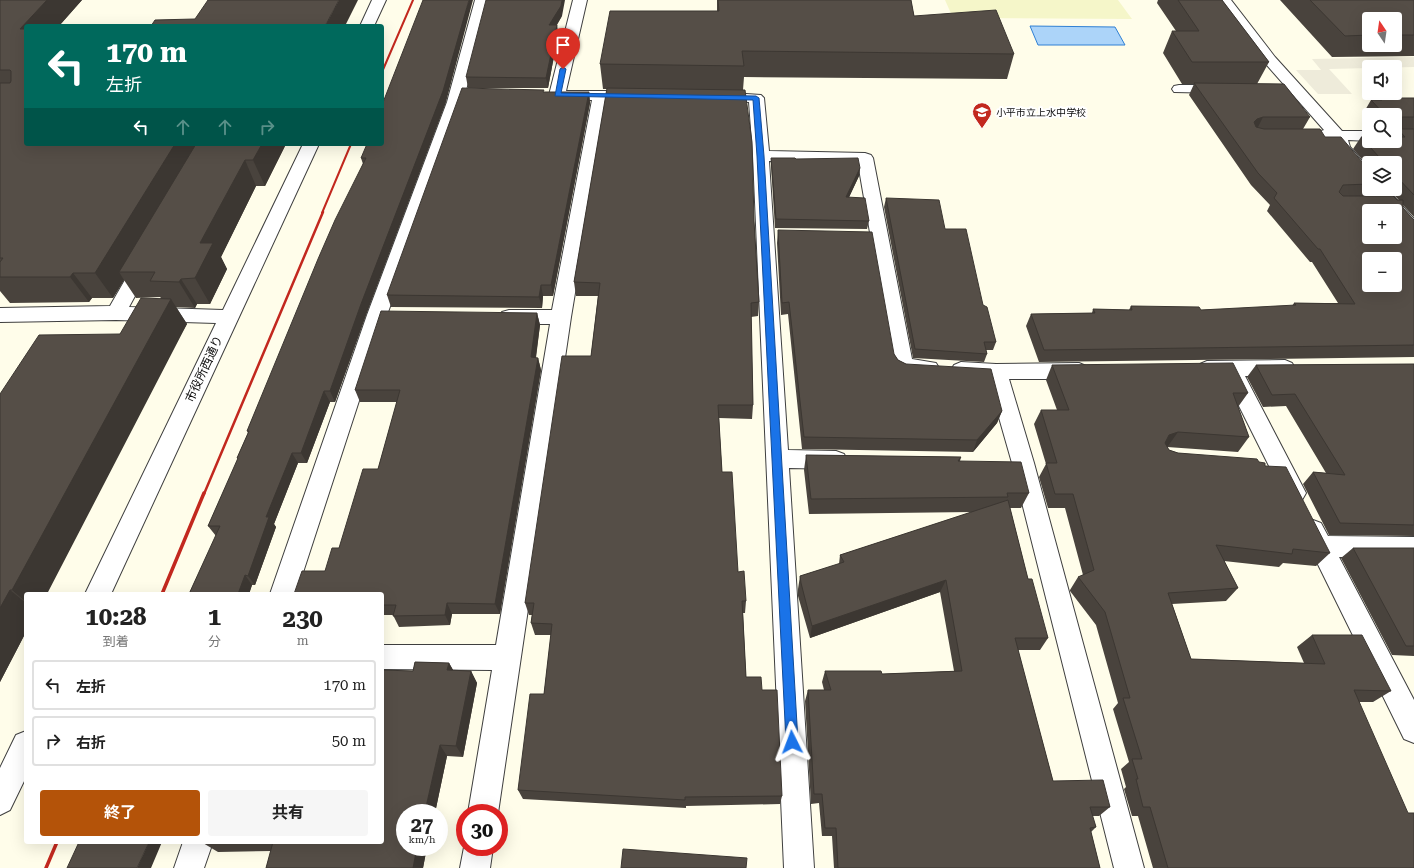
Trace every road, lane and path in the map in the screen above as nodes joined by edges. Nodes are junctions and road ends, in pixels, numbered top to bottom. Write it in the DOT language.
graph roads {
  1 [pos="379,0"];
  2 [pos="482,0"];
  3 [pos="580,0"];
  4 [pos="1224,0"];
  5 [pos="368,24"];
  6 [pos="1179,89"];
  7 [pos="1234,89"];
  8 [pos="1281,90"];
  9 [pos="1297,90"];
  10 [pos="457,93"];
  11 [pos="480,94"];
  12 [pos="600,96"];
  13 [pos="654,96"];
  14 [pos="693,97"];
  15 [pos="1312,135"];
  16 [pos="1339,136"];
  17 [pos="1362,136"];
  18 [pos="310,146"];
  19 [pos="761,156"];
  20 [pos="1362,171"];
  21 [pos="1381,196"];
  22 [pos="1385,196"];
  23 [pos="1365,202"];
  24 [pos="1414,230"];
  25 [pos="151,252"];
  26 [pos="116,312"];
  27 [pos="0,315"];
  28 [pos="493,316"];
  29 [pos="228,317"];
  30 [pos="561,317"];
  31 [pos="1301,367"];
  32 [pos="1231,368"];
  33 [pos="1192,369"];
  34 [pos="1098,371"];
  35 [pos="996,372"];
  36 [pos="777,459"];
  37 [pos="854,460"];
  38 [pos="1321,546"];
  39 [pos="1414,547"];
  40 [pos="99,592"];
  41 [pos="284,592"];
  42 [pos="384,657"];
  43 [pos="507,658"];
  44 [pos="1405,694"];
  45 [pos="1414,729"];
  46 [pos="24,749"];
  47 [pos="0,800"];
  48 [pos="484,804"];
  49 [pos="197,844"];
  50 [pos="477,856"];
  51 [pos="189,868"];
  52 [pos="475,868"];
  53 [pos="799,868"];
  54 [pos="1129,868"];
  1 -- 5 [label="street"];
  2 -- 10 [label="street"];
  3 -- 12 [label="street"];
  4 -- 9 [label="street"];
  6 -- 7 [label="street"];
  8 -- 9 [label="street"];
  9 -- 16 [label="street"];
  10 -- 11 [label="street"];
  10 -- 41 [label="street"];
  12 -- 13 [label="street"];
  12 -- 30 [label="street"];
  14 -- 19 [label="street"];
  15 -- 16 [label="street"];
  16 -- 17 [label="street"];
  16 -- 20 [label="street"];
  18 -- 29 [label="street, 市役所西通り"];
  19 -- 35 [label="street"];
  19 -- 36 [label="street"];
  21 -- 23 [label="street"];
  22 -- 24 [label="street"];
  25 -- 26 [label="street"];
  26 -- 27 [label="street"];
  26 -- 29 [label="street"];
  28 -- 30 [label="street"];
  29 -- 40 [label="street, 市役所西通り"];
  30 -- 43 [label="street"];
  31 -- 32 [label="street"];
  32 -- 33 [label="street"];
  32 -- 38 [label="street"];
  34 -- 35 [label="street"];
  35 -- 54 [label="street"];
  36 -- 37 [label="street"];
  36 -- 53 [label="street"];
  38 -- 39 [label="street"];
  38 -- 44 [label="street"];
  42 -- 43 [label="street"];
  43 -- 48 [label="street"];
  44 -- 45 [label="street"];
  46 -- 47 [label="street"];
  49 -- 51 [label="street"];
  50 -- 52 [label="street"];
}
